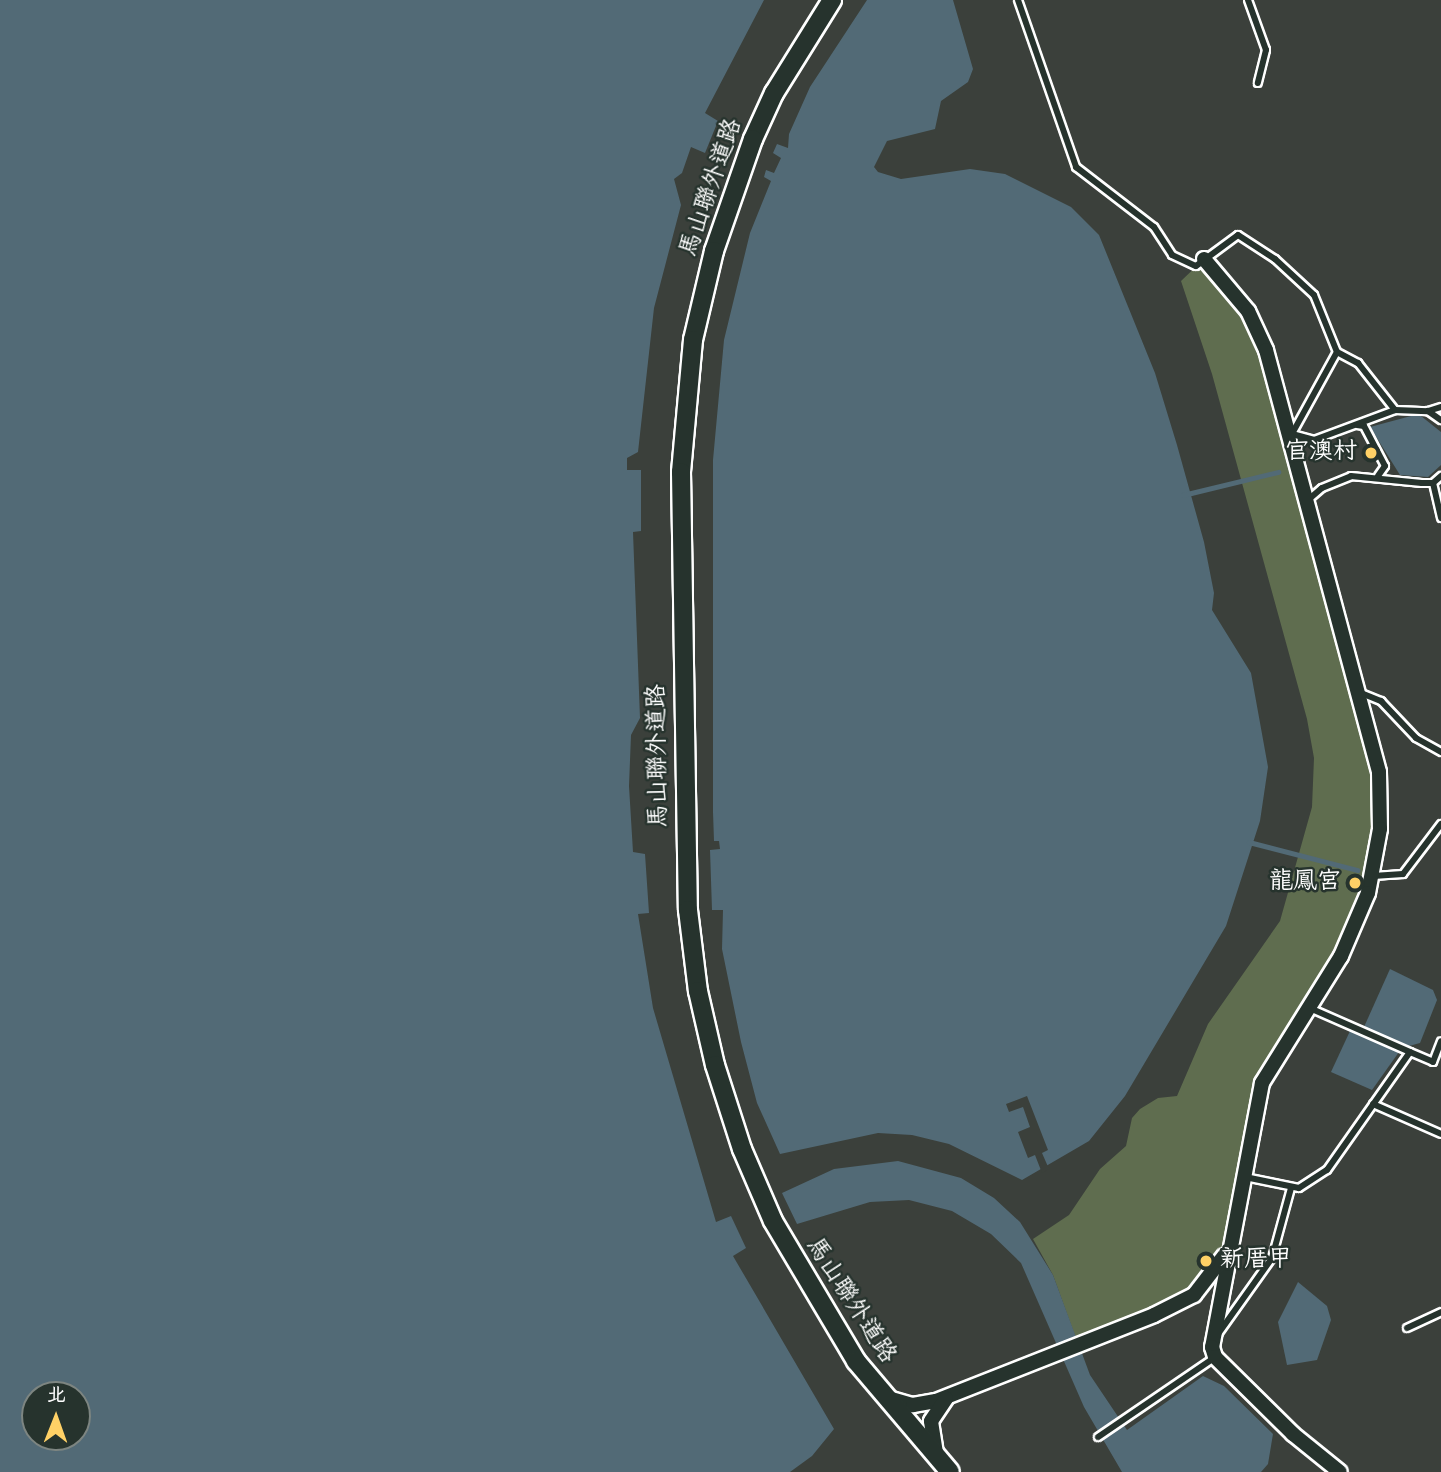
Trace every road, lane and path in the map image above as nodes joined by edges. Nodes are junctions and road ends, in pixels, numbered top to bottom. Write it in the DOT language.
graph roads {
  1 [pos="832,0"];
  2 [pos="1018,0"];
  3 [pos="1248,0"];
  4 [pos="1258,83"];
  5 [pos="1204,259"];
  6 [pos="1337,352"];
  7 [pos="1441,407"];
  8 [pos="1395,410"];
  9 [pos="1428,411"];
  10 [pos="1441,420"];
  11 [pos="1356,425"];
  12 [pos="1289,431"];
  13 [pos="1441,476"];
  14 [pos="1376,477"];
  15 [pos="1433,483"];
  16 [pos="1307,502"];
  17 [pos="1441,518"];
  18 [pos="1361,693"];
  19 [pos="1441,752"];
  20 [pos="1441,824"];
  21 [pos="1373,876"];
  22 [pos="1310,1008"];
  23 [pos="1441,1041"];
  24 [pos="1410,1052"];
  25 [pos="1433,1062"];
  26 [pos="1441,1065"];
  27 [pos="1373,1104"];
  28 [pos="1441,1134"];
  29 [pos="1243,1177"];
  30 [pos="1290,1188"];
  31 [pos="1229,1245"];
  32 [pos="1441,1312"];
  33 [pos="1407,1328"];
  34 [pos="1213,1338"];
  35 [pos="1216,1357"];
  36 [pos="956,1394"];
  37 [pos="883,1395"];
  38 [pos="925,1404"];
  39 [pos="916,1433"];
  40 [pos="1098,1437"];
  41 [pos="937,1458"];
  42 [pos="950,1472"];
  43 [pos="1340,1472"];
  1 -- 37 [label="main road, 馬山聯外道路"];
  2 -- 5 [label="lane"];
  3 -- 4 [label="lane"];
  5 -- 6 [label="lane"];
  5 -- 12 [label="street"];
  6 -- 8 [label="lane"];
  6 -- 12 [label="lane"];
  7 -- 9 [label="lane"];
  8 -- 9 [label="lane"];
  8 -- 11 [label="lane"];
  9 -- 10 [label="lane"];
  11 -- 12 [label="lane"];
  11 -- 14 [label="lane"];
  12 -- 16 [label="street"];
  13 -- 15 [label="lane"];
  14 -- 15 [label="lane"];
  14 -- 16 [label="lane"];
  15 -- 17 [label="lane"];
  16 -- 18 [label="street"];
  18 -- 19 [label="lane"];
  18 -- 21 [label="street"];
  20 -- 21 [label="lane"];
  21 -- 22 [label="street"];
  22 -- 24 [label="lane"];
  22 -- 29 [label="street"];
  23 -- 25 [label="lane"];
  24 -- 25 [label="lane"];
  24 -- 27 [label="lane"];
  25 -- 26 [label="lane"];
  27 -- 28 [label="lane"];
  27 -- 30 [label="lane"];
  29 -- 30 [label="lane"];
  29 -- 31 [label="street"];
  30 -- 34 [label="lane"];
  31 -- 34 [label="street"];
  31 -- 36 [label="street"];
  32 -- 33 [label="lane"];
  34 -- 35 [label="street"];
  35 -- 40 [label="lane"];
  35 -- 43 [label="street"];
  36 -- 38 [label="street"];
  36 -- 41 [label="street"];
  37 -- 38 [label="street"];
  37 -- 39 [label="main road, 馬山聯外道路"];
  38 -- 39 [label="street"];
  39 -- 41 [label="main road, 馬山聯外道路"];
  41 -- 42 [label="main road, 馬山聯外道路"];
}
